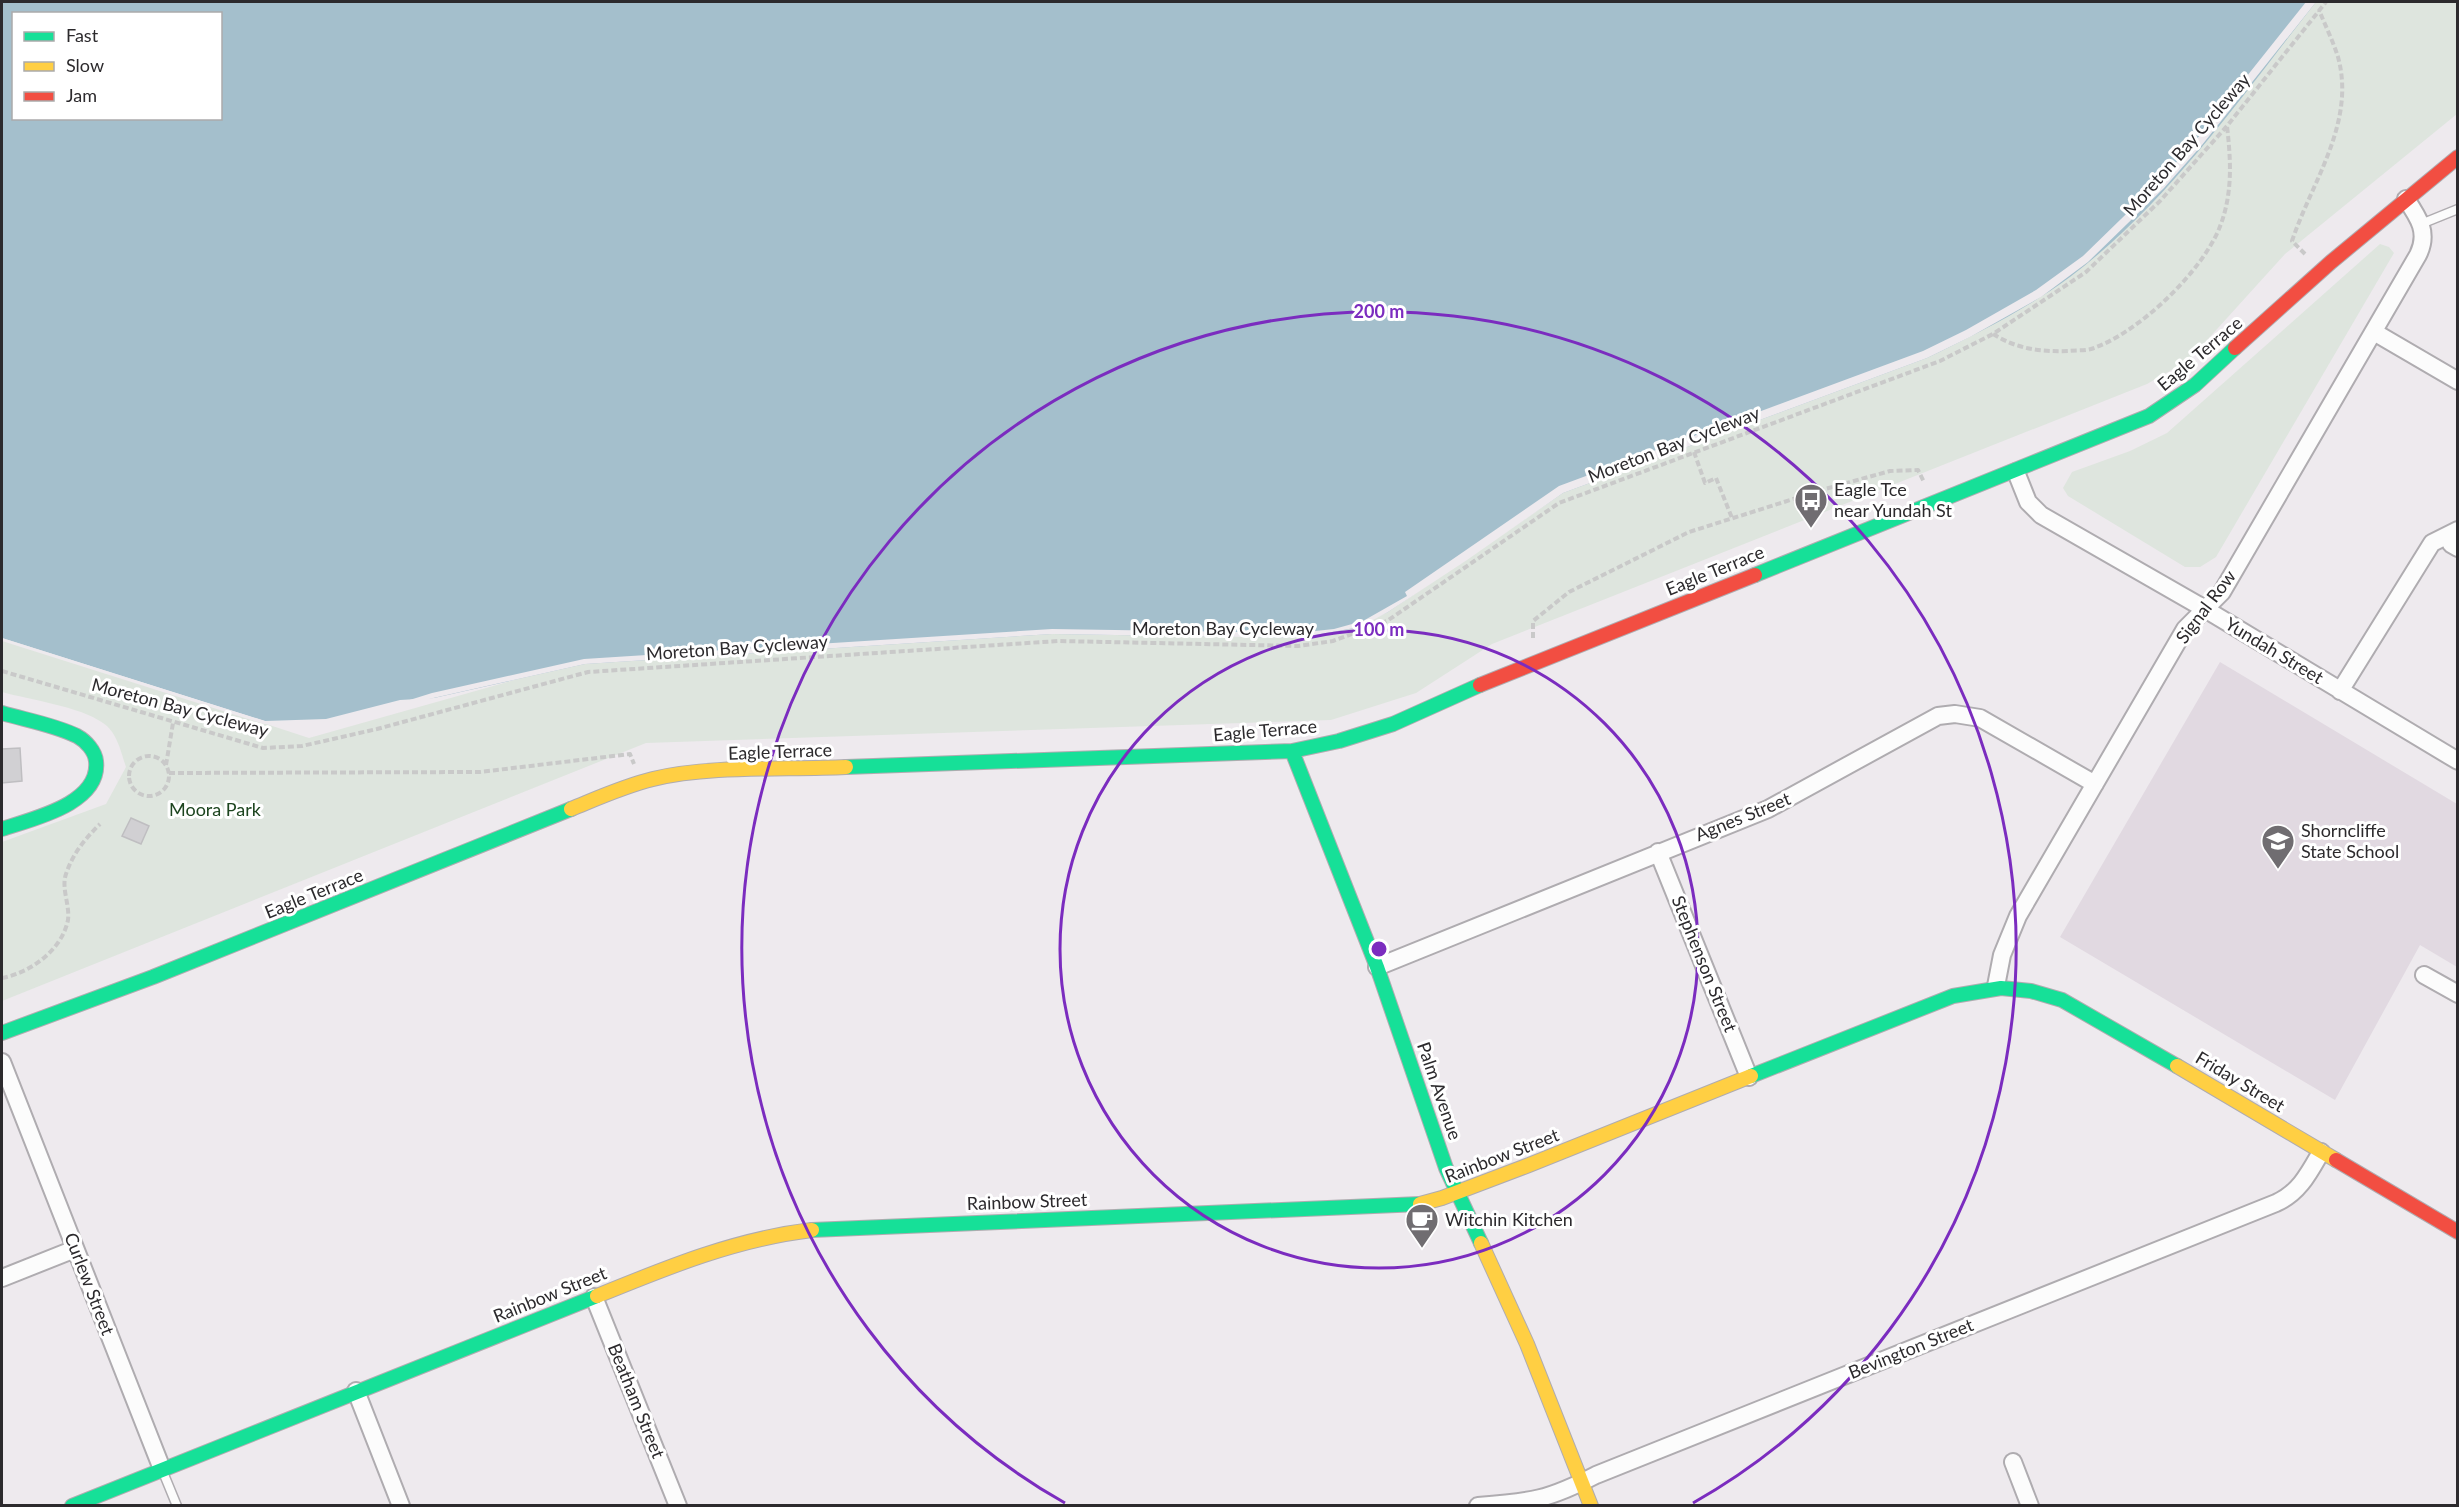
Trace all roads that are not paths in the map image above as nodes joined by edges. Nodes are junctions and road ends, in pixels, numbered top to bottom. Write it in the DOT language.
graph roads {
  1 [pos="2457,157"];
  2 [pos="2406,199"];
  3 [pos="2457,209"];
  4 [pos="2421,224"];
  5 [pos="2374,332"];
  6 [pos="2457,381"];
  7 [pos="2016,472"];
  8 [pos="2457,532"];
  9 [pos="2457,548"];
  10 [pos="2205,609"];
  11 [pos="2340,691"];
  12 [pos="2,713"];
  13 [pos="1292,751"];
  14 [pos="2457,761"];
  15 [pos="2095,784"];
  16 [pos="2,829"];
  17 [pos="1658,852"];
  18 [pos="1377,967"];
  19 [pos="2424,975"];
  20 [pos="1996,986"];
  21 [pos="2457,994"];
  22 [pos="2,1033"];
  23 [pos="2,1062"];
  24 [pos="1749,1077"];
  25 [pos="2321,1152"];
  26 [pos="1457,1193"];
  27 [pos="2457,1232"];
  28 [pos="75,1249"];
  29 [pos="2,1278"];
  30 [pos="594,1297"];
  31 [pos="356,1392"];
  32 [pos="2013,1462"];
  33 [pos="162,1469"];
  34 [pos="1581,1482"];
  35 [pos="72,1506"];
  36 [pos="177,1506"];
  37 [pos="401,1506"];
  38 [pos="678,1506"];
  39 [pos="1478,1506"];
  40 [pos="1591,1506"];
  41 [pos="2030,1506"];
  1 -- 2 [label="street, Eagle Terrace"];
  2 -- 4 [label="street"];
  2 -- 7 [label="street, Eagle Terrace"];
  3 -- 4 [label="lane"];
  4 -- 5 [label="street, Signal Row"];
  5 -- 6 [label="street"];
  5 -- 10 [label="street, Signal Row"];
  7 -- 10 [label="street, Yundah Street"];
  7 -- 13 [label="street, Eagle Terrace"];
  8 -- 9 [label="street"];
  8 -- 11 [label="street"];
  10 -- 11 [label="street, Yundah Street"];
  10 -- 15 [label="street, Signal Row"];
  11 -- 14 [label="street, Yundah Street"];
  12 -- 16 [label="street"];
  13 -- 18 [label="street, Palm Avenue"];
  13 -- 22 [label="street, Eagle Terrace"];
  15 -- 17 [label="street, Agnes Street"];
  15 -- 20 [label="street, Signal Row"];
  17 -- 18 [label="street, Agnes Street"];
  17 -- 24 [label="street, Stephenson Street"];
  18 -- 26 [label="street, Palm Avenue"];
  19 -- 21 [label="street"];
  20 -- 24 [label="street, Rainbow Street"];
  20 -- 25 [label="street, Friday Street"];
  23 -- 28 [label="street, Curlew Street"];
  24 -- 26 [label="street, Rainbow Street"];
  25 -- 27 [label="street, Friday Street"];
  25 -- 34 [label="street, Bevington Street"];
  26 -- 30 [label="street, Rainbow Street"];
  26 -- 34 [label="street, Palm Avenue"];
  28 -- 29 [label="street"];
  28 -- 33 [label="street, Curlew Street"];
  30 -- 31 [label="street, Rainbow Street"];
  30 -- 38 [label="street, Beatham Street"];
  31 -- 33 [label="street, Rainbow Street"];
  31 -- 37 [label="street"];
  32 -- 41 [label="street"];
  33 -- 35 [label="street, Rainbow Street"];
  33 -- 36 [label="lane, Curlew Street"];
  34 -- 39 [label="street, Bevington Street"];
  34 -- 40 [label="street, Palm Avenue"];
}
